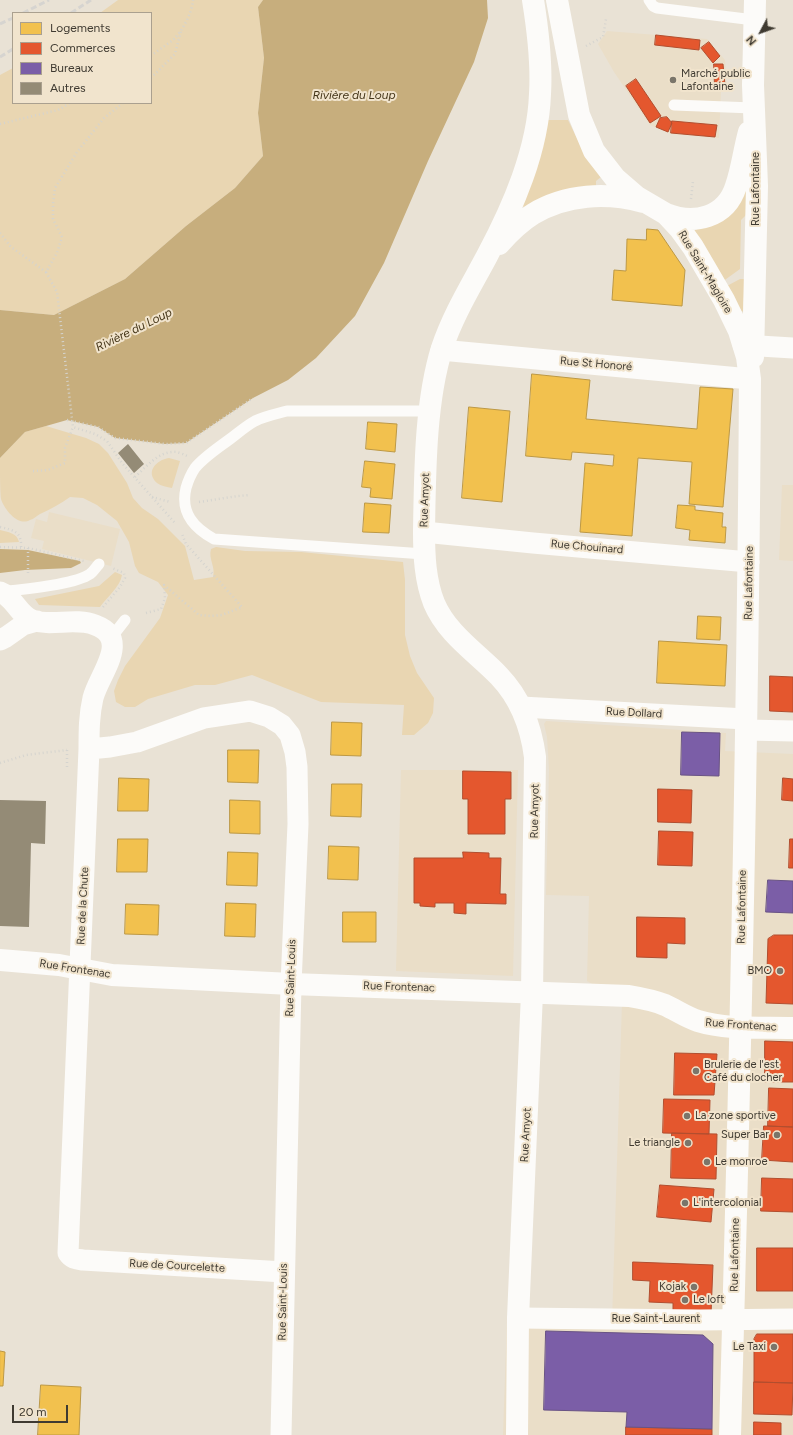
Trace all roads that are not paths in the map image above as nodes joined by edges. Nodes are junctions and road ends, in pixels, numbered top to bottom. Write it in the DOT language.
graph roads {
  1 [pos="533,0"];
  2 [pos="557,0"];
  3 [pos="649,0"];
  4 [pos="754,10"];
  5 [pos="674,105"];
  6 [pos="753,112"];
  7 [pos="646,203"];
  8 [pos="666,214"];
  9 [pos="492,247"];
  10 [pos="748,345"];
  11 [pos="793,348"];
  12 [pos="441,350"];
  13 [pos="750,379"];
  14 [pos="430,411"];
  15 [pos="424,532"];
  16 [pos="424,554"];
  17 [pos="749,562"];
  18 [pos="99,564"];
  19 [pos="0,592"];
  20 [pos="125,620"];
  21 [pos="37,621"];
  22 [pos="111,638"];
  23 [pos="0,640"];
  24 [pos="521,707"];
  25 [pos="746,725"];
  26 [pos="793,731"];
  27 [pos="89,749"];
  28 [pos="0,960"];
  29 [pos="80,969"];
  30 [pos="291,984"];
  31 [pos="532,993"];
  32 [pos="740,1027"];
  33 [pos="793,1028"];
  34 [pos="71,1257"];
  35 [pos="284,1272"];
  36 [pos="518,1318"];
  37 [pos="733,1319"];
  38 [pos="793,1319"];
  39 [pos="280,1435"];
  40 [pos="517,1435"];
  41 [pos="730,1435"];
  1 -- 9 [label="main road"];
  2 -- 7 [label="main road, Rue Saint-Magloire"];
  3 -- 4 [label="lane"];
  4 -- 6 [label="main road, Rue Lafontaine"];
  5 -- 6 [label="lane"];
  6 -- 8 [label="main road"];
  6 -- 10 [label="main road, Rue Lafontaine"];
  7 -- 8 [label="main road, Rue Saint-Magloire"];
  7 -- 9 [label="main road"];
  8 -- 10 [label="main road, Rue Saint-Magloire"];
  9 -- 12 [label="main road, Rue Amyot"];
  10 -- 11 [label="street"];
  10 -- 13 [label="main road, Rue Lafontaine"];
  12 -- 13 [label="street, Rue St Honoré"];
  12 -- 14 [label="main road, Rue Amyot"];
  13 -- 17 [label="main road, Rue Lafontaine"];
  14 -- 15 [label="main road, Rue Amyot"];
  14 -- 16 [label="lane"];
  15 -- 16 [label="main road, Rue Amyot"];
  15 -- 17 [label="street, Rue Chouinard"];
  16 -- 24 [label="main road, Rue Amyot"];
  17 -- 25 [label="main road, Rue Lafontaine"];
  18 -- 19 [label="lane"];
  19 -- 21 [label="street"];
  20 -- 22 [label="lane"];
  21 -- 22 [label="street"];
  21 -- 23 [label="street"];
  22 -- 27 [label="street, Rue de la Chute"];
  24 -- 25 [label="street, Rue Dollard"];
  24 -- 31 [label="main road, Rue Amyot"];
  25 -- 26 [label="street, Rue Dollard"];
  25 -- 32 [label="main road, Rue Lafontaine"];
  27 -- 29 [label="street, Rue de la Chute"];
  27 -- 30 [label="street, Rue Saint-Louis"];
  28 -- 29 [label="main road, Rue Frontenac"];
  29 -- 30 [label="main road, Rue Frontenac"];
  29 -- 34 [label="street, Rue de la Chute"];
  30 -- 31 [label="main road, Rue Frontenac"];
  30 -- 35 [label="street, Rue Saint-Louis"];
  31 -- 32 [label="main road, Rue Frontenac"];
  31 -- 36 [label="main road, Rue Amyot"];
  32 -- 33 [label="main road, Rue Frontenac"];
  32 -- 37 [label="main road, Rue Lafontaine"];
  34 -- 35 [label="street, Rue de Courcelette"];
  35 -- 39 [label="street, Rue Saint-Louis"];
  36 -- 37 [label="street, Rue Saint-Laurent"];
  36 -- 40 [label="main road, Rue Amyot"];
  37 -- 38 [label="street, Rue Saint-Laurent"];
  37 -- 41 [label="main road, Rue Lafontaine"];
}
